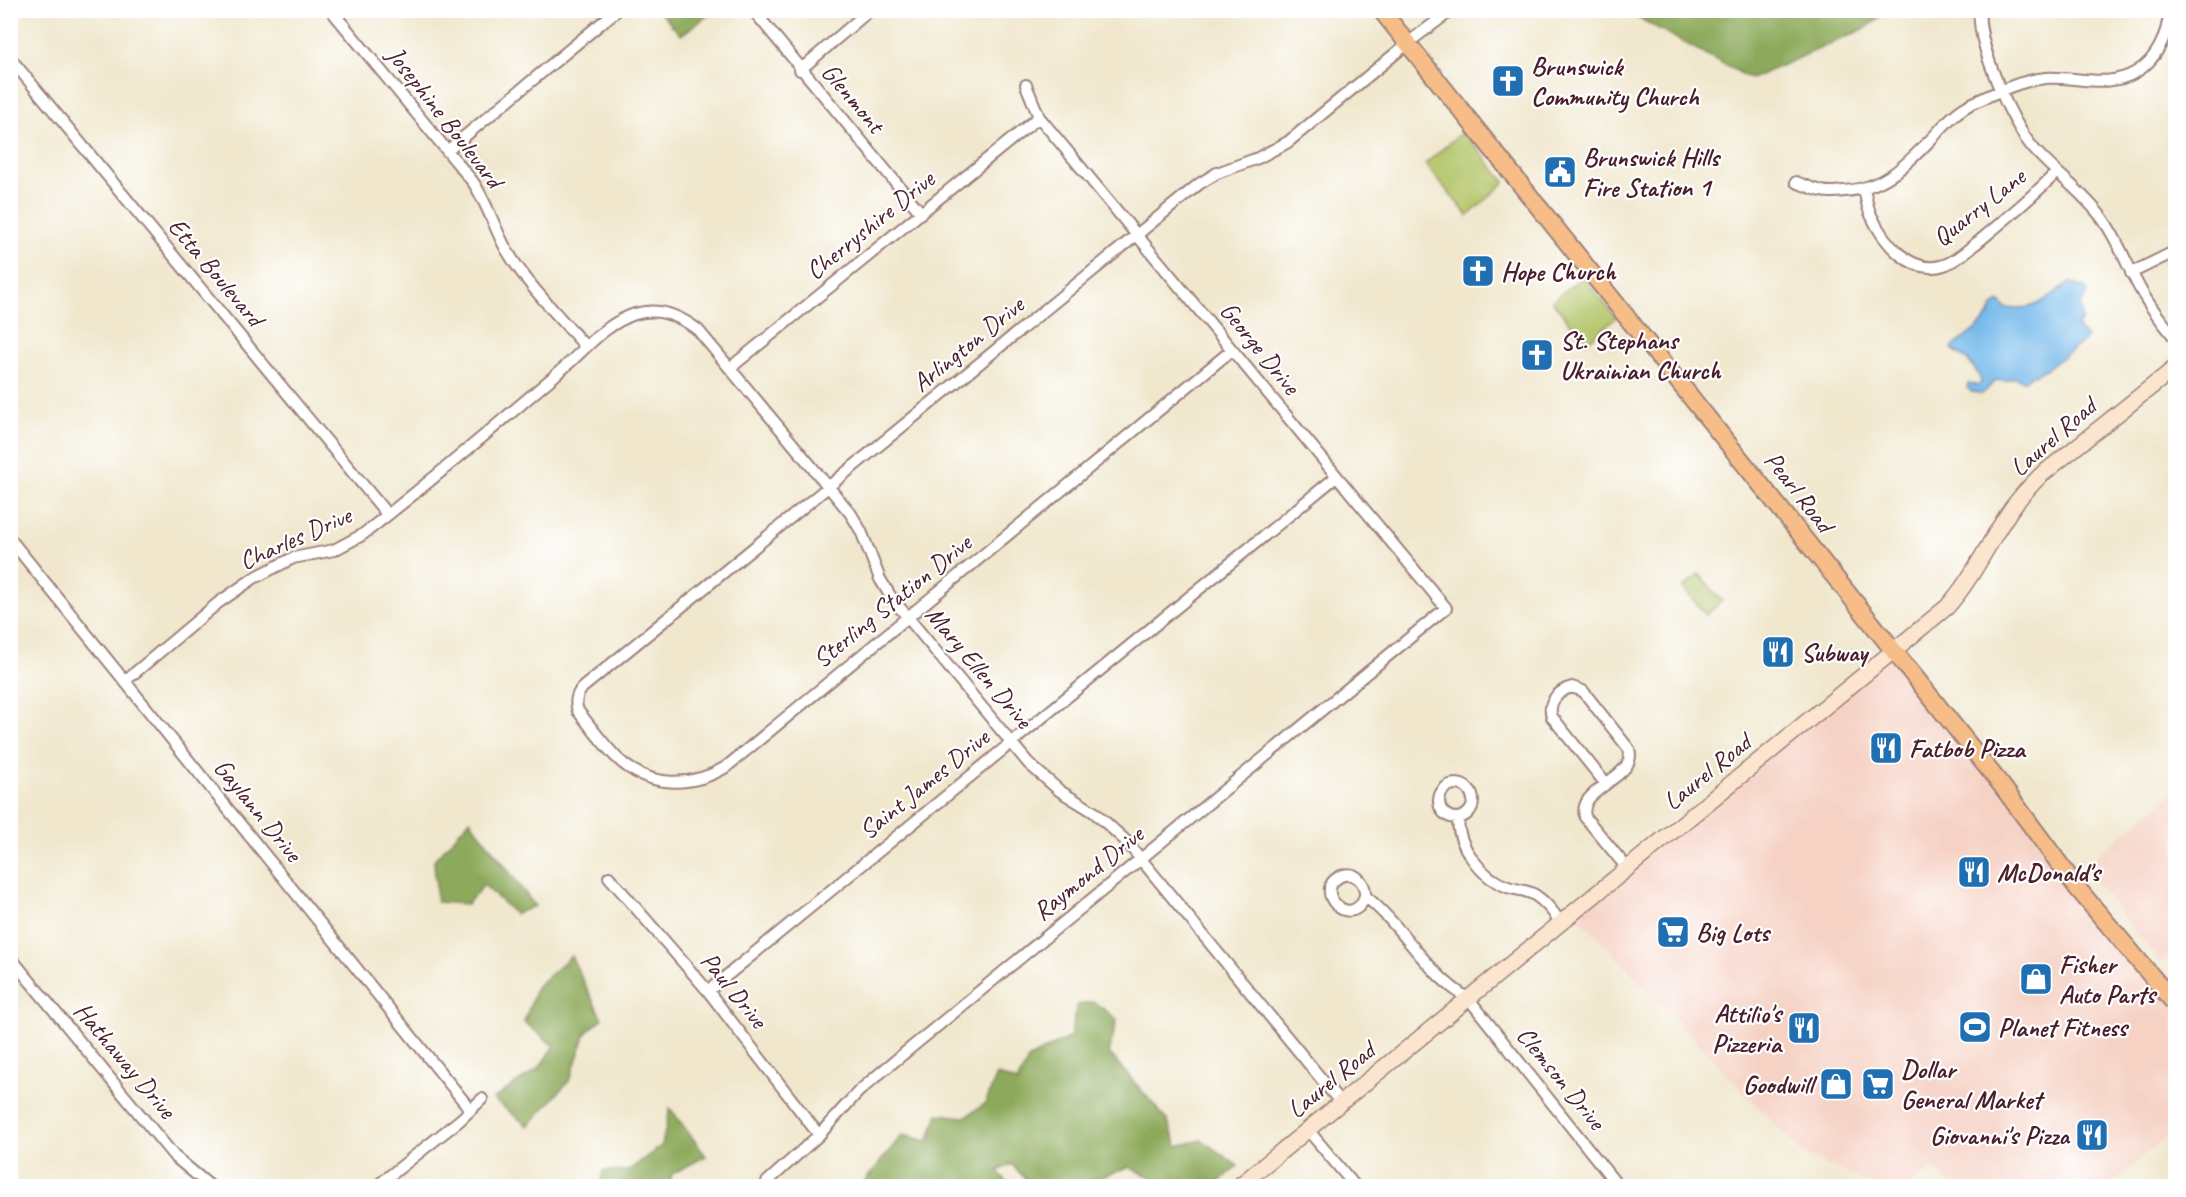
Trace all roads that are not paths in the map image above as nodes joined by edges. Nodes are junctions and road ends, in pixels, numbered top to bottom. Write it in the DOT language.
graph roads {
  1 [pos="331,10"];
  2 [pos="753,10"];
  3 [pos="870,10"];
  4 [pos="1382,10"];
  5 [pos="1452,10"];
  6 [pos="1980,10"];
  7 [pos="2170,10"];
  8 [pos="616,11"];
  9 [pos="1408,44"];
  10 [pos="10,58"];
  11 [pos="800,70"];
  12 [pos="1026,85"];
  13 [pos="2002,91"];
  14 [pos="1039,117"];
  15 [pos="447,151"];
  16 [pos="2057,172"];
  17 [pos="1796,182"];
  18 [pos="1864,189"];
  19 [pos="921,213"];
  20 [pos="1137,235"];
  21 [pos="2175,251"];
  22 [pos="2131,273"];
  23 [pos="2175,339"];
  24 [pos="586,347"];
  25 [pos="1232,350"];
  26 [pos="2175,367"];
  27 [pos="730,368"];
  28 [pos="1336,477"];
  29 [pos="828,487"];
  30 [pos="387,514"];
  31 [pos="10,539"];
  32 [pos="1446,608"];
  33 [pos="908,617"];
  34 [pos="1893,652"];
  35 [pos="125,681"];
  36 [pos="576,703"];
  37 [pos="1011,741"];
  38 [pos="1606,784"];
  39 [pos="1458,818"];
  40 [pos="1140,859"];
  41 [pos="1627,868"];
  42 [pos="609,878"];
  43 [pos="1365,896"];
  44 [pos="1561,923"];
  45 [pos="10,957"];
  46 [pos="708,991"];
  47 [pos="1469,999"];
  48 [pos="2175,1005"];
  49 [pos="482,1099"];
  50 [pos="1341,1103"];
  51 [pos="470,1109"];
  52 [pos="1308,1130"];
  53 [pos="819,1135"];
  54 [pos="767,1182"];
  55 [pos="210,1186"];
  56 [pos="377,1186"];
  57 [pos="1239,1186"];
  58 [pos="1355,1186"];
  59 [pos="1618,1186"];
  1 -- 15 [label="street, Josephine Boulevard"];
  2 -- 11 [label="street, Glenmont"];
  3 -- 11 [label="street"];
  4 -- 9 [label="main road, Pearl Road"];
  5 -- 9 [label="street, Arlington Drive"];
  6 -- 13 [label="street"];
  7 -- 13 [label="street"];
  8 -- 15 [label="street"];
  9 -- 20 [label="street, Arlington Drive"];
  9 -- 34 [label="main road, Pearl Road"];
  10 -- 30 [label="street, Etta Boulevard"];
  11 -- 19 [label="street, Glenmont"];
  12 -- 14 [label="street, George Drive"];
  13 -- 16 [label="street"];
  13 -- 18 [label="street"];
  14 -- 19 [label="street, Cherryshire Drive"];
  14 -- 20 [label="street, George Drive"];
  15 -- 24 [label="street, Josephine Boulevard"];
  16 -- 18 [label="street, Quarry Lane"];
  16 -- 22 [label="street"];
  17 -- 18 [label="street"];
  19 -- 27 [label="street, Cherryshire Drive"];
  20 -- 25 [label="street, George Drive"];
  20 -- 29 [label="street, Arlington Drive"];
  21 -- 22 [label="street"];
  22 -- 23 [label="street"];
  24 -- 27 [label="street, Mary Ellen Drive"];
  24 -- 30 [label="street, Charles Drive"];
  25 -- 28 [label="street, George Drive"];
  25 -- 33 [label="street, Sterling Station Drive"];
  26 -- 34 [label="street, Laurel Road"];
  27 -- 29 [label="street, Mary Ellen Drive"];
  28 -- 32 [label="street, George Drive"];
  28 -- 37 [label="street, Saint James Drive"];
  29 -- 33 [label="street, Mary Ellen Drive"];
  29 -- 36 [label="street, Arlington Drive"];
  30 -- 35 [label="street, Charles Drive"];
  31 -- 35 [label="street, Gaylann Drive"];
  32 -- 40 [label="street, Raymond Drive"];
  33 -- 36 [label="street, Sterling Station Drive"];
  33 -- 37 [label="street, Mary Ellen Drive"];
  34 -- 41 [label="street, Laurel Road"];
  34 -- 48 [label="main road, Pearl Road"];
  35 -- 51 [label="street, Gaylann Drive"];
  37 -- 40 [label="street, Mary Ellen Drive"];
  37 -- 46 [label="street, Saint James Drive"];
  38 -- 38 [label="street"];
  38 -- 41 [label="street"];
  39 -- 44 [label="street"];
  40 -- 50 [label="street, Mary Ellen Drive"];
  40 -- 53 [label="street, Raymond Drive"];
  41 -- 44 [label="street, Laurel Road"];
  42 -- 46 [label="street, Paul Drive"];
  43 -- 47 [label="street, Clemson Drive"];
  44 -- 47 [label="street, Laurel Road"];
  45 -- 55 [label="street, Hathaway Drive"];
  46 -- 53 [label="street, Paul Drive"];
  47 -- 50 [label="street, Laurel Road"];
  47 -- 59 [label="street, Clemson Drive"];
  49 -- 51 [label="street"];
  50 -- 52 [label="street, Laurel Road"];
  51 -- 56 [label="street"];
  52 -- 57 [label="street, Laurel Road"];
  52 -- 58 [label="street"];
  53 -- 54 [label="street, Raymond Drive"];
}
